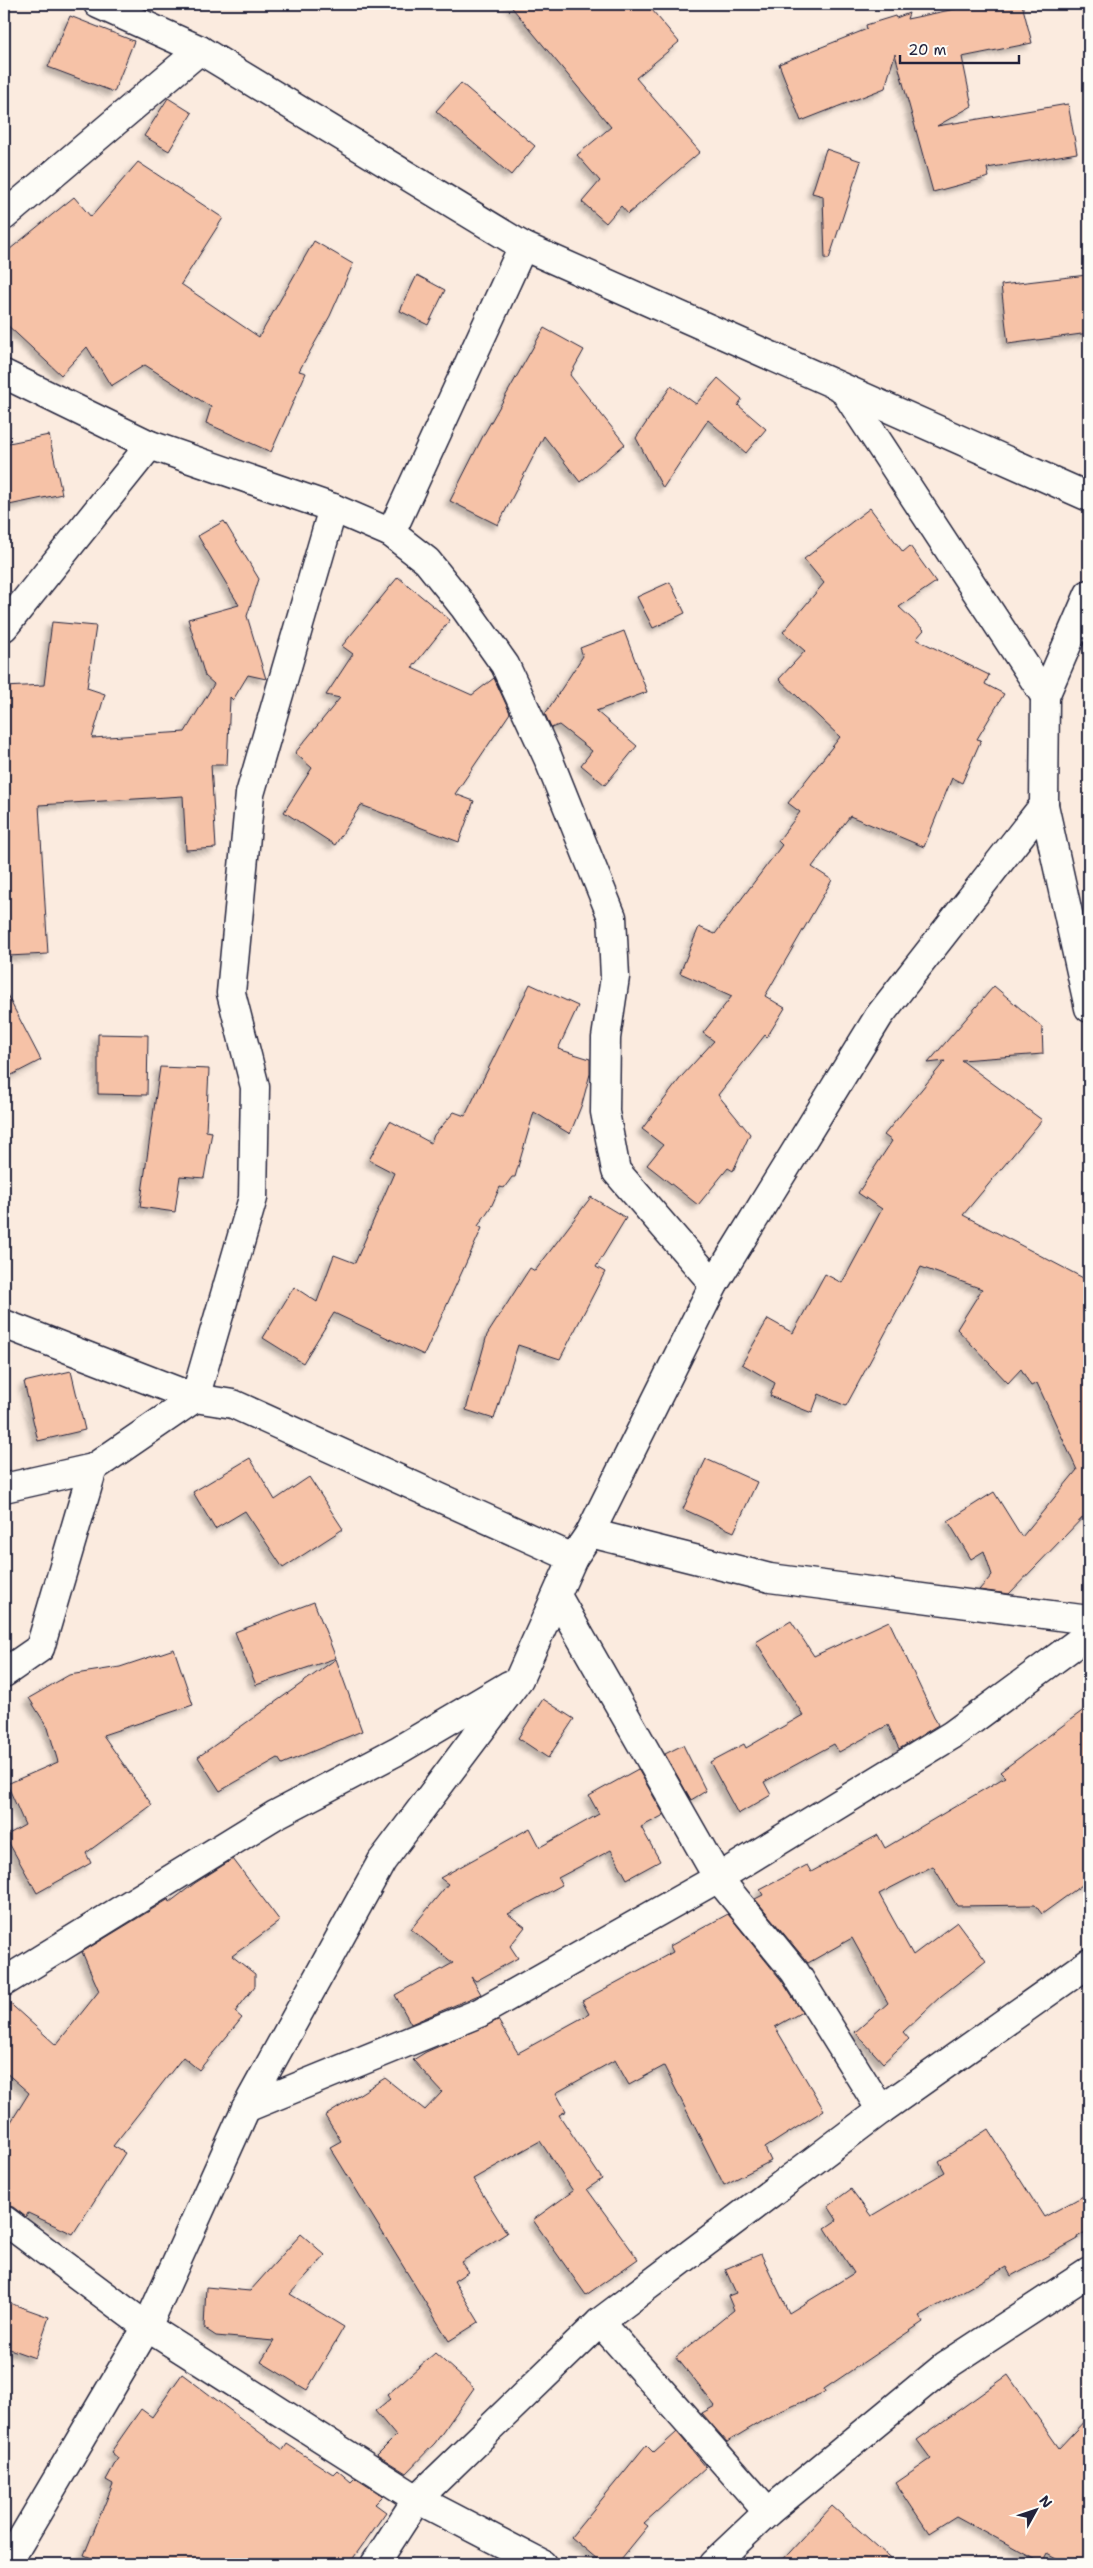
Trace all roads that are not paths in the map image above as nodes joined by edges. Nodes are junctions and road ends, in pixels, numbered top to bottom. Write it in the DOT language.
graph roads {
  1 [pos="98,4"];
  2 [pos="200,50"];
  3 [pos="4,216"];
  4 [pos="523,246"];
  5 [pos="4,374"];
  6 [pos="844,390"];
  7 [pos="150,445"];
  8 [pos="1089,497"];
  9 [pos="333,508"];
  10 [pos="391,533"];
  11 [pos="1089,594"];
  12 [pos="4,627"];
  13 [pos="1045,696"];
  14 [pos="1044,805"];
  15 [pos="1089,1008"];
  16 [pos="714,1284"];
  17 [pos="4,1324"];
  18 [pos="195,1398"];
  19 [pos="93,1468"];
  20 [pos="4,1488"];
  21 [pos="590,1533"];
  22 [pos="573,1558"];
  23 [pos="557,1596"];
  24 [pos="1089,1620"];
  25 [pos="1089,1634"];
  26 [pos="4,1674"];
  27 [pos="519,1678"];
  28 [pos="718,1878"];
  29 [pos="1089,1963"];
  30 [pos="4,1982"];
  31 [pos="246,2108"];
  32 [pos="881,2110"];
  33 [pos="4,2220"];
  34 [pos="1089,2272"];
  35 [pos="600,2322"];
  36 [pos="147,2327"];
  37 [pos="417,2499"];
  38 [pos="768,2512"];
  39 [pos="7,2564"];
  40 [pos="375,2564"];
  41 [pos="542,2564"];
  42 [pos="713,2564"];
  1 -- 2 [label="street"];
  2 -- 3 [label="street"];
  2 -- 4 [label="street"];
  4 -- 6 [label="street"];
  4 -- 10 [label="street"];
  5 -- 7 [label="street"];
  6 -- 8 [label="street"];
  6 -- 13 [label="street"];
  7 -- 9 [label="street"];
  7 -- 12 [label="street"];
  9 -- 10 [label="street"];
  9 -- 18 [label="street"];
  10 -- 16 [label="street"];
  11 -- 13 [label="street"];
  13 -- 14 [label="street"];
  14 -- 15 [label="street"];
  14 -- 16 [label="street"];
  16 -- 21 [label="street"];
  17 -- 18 [label="street"];
  18 -- 19 [label="street"];
  18 -- 22 [label="street"];
  19 -- 20 [label="street"];
  19 -- 26 [label="street"];
  21 -- 22 [label="street"];
  21 -- 24 [label="street"];
  22 -- 23 [label="street"];
  23 -- 27 [label="street"];
  23 -- 28 [label="street"];
  25 -- 28 [label="street"];
  27 -- 30 [label="street"];
  27 -- 31 [label="street"];
  28 -- 31 [label="street"];
  28 -- 32 [label="street"];
  29 -- 32 [label="street"];
  31 -- 36 [label="street"];
  32 -- 35 [label="street"];
  33 -- 36 [label="street"];
  34 -- 38 [label="street"];
  35 -- 37 [label="street"];
  35 -- 38 [label="street"];
  36 -- 37 [label="street"];
  36 -- 39 [label="street"];
  37 -- 40 [label="street"];
  37 -- 41 [label="street"];
  38 -- 42 [label="street"];
}
